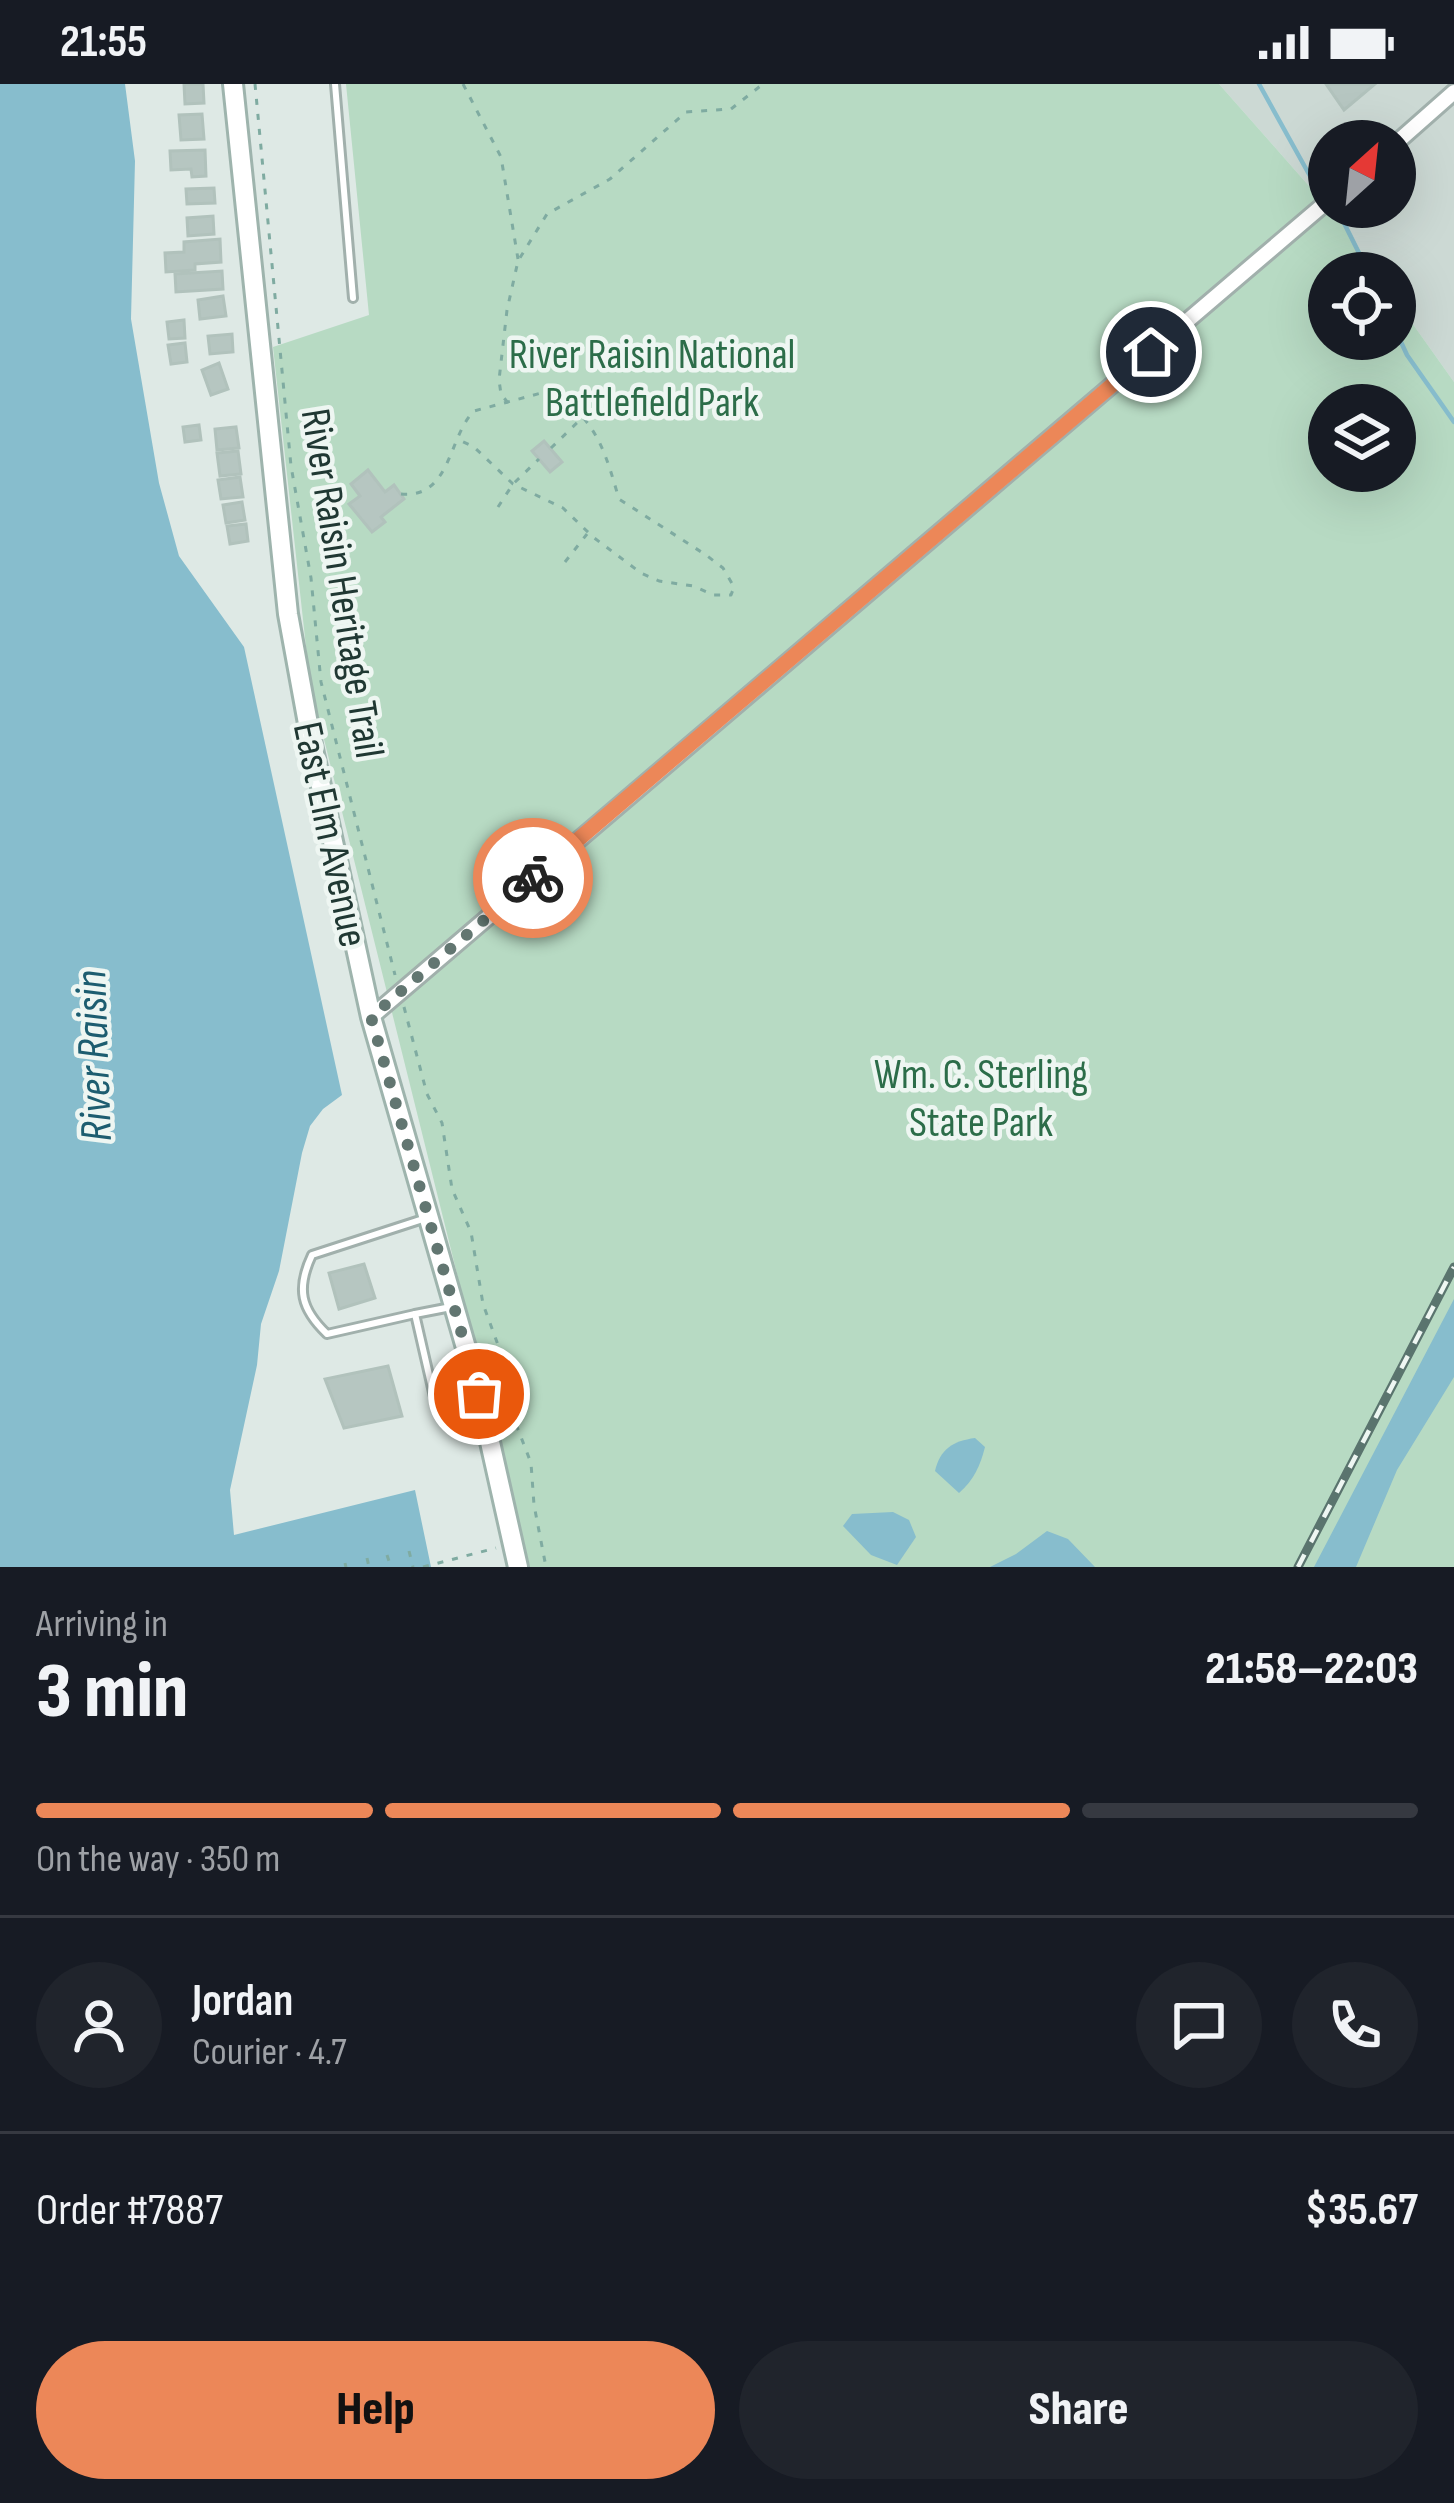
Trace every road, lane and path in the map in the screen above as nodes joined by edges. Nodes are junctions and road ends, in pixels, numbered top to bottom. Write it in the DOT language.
graph roads {
  1 [pos="233,84"];
  2 [pos="255,84"];
  3 [pos="335,84"];
  4 [pos="463,84"];
  5 [pos="763,84"];
  6 [pos="1454,92"];
  7 [pos="1416,125"];
  8 [pos="1308,218"];
  9 [pos="518,261"];
  10 [pos="353,298"];
  11 [pos="509,404"];
  12 [pos="584,417"];
  13 [pos="458,440"];
  14 [pos="550,448"];
  15 [pos="539,459"];
  16 [pos="513,484"];
  17 [pos="400,494"];
  18 [pos="498,507"];
  19 [pos="588,532"];
  20 [pos="565,562"];
  21 [pos="400,991"];
  22 [pos="371,1017"];
  23 [pos="428,1217"];
  24 [pos="454,1306"];
  25 [pos="415,1314"];
  26 [pos="437,1410"];
  27 [pos="514,1544"];
  28 [pos="409,1551"];
  29 [pos="387,1555"];
  30 [pos="367,1558"];
  31 [pos="369,1567"];
  32 [pos="391,1567"];
  33 [pos="413,1567"];
  34 [pos="423,1567"];
  35 [pos="518,1567"];
  36 [pos="546,1567"];
  1 -- 22 [label="main road, East Elm Avenue"];
  2 -- 21 [label="path, River Raisin Heritage Trail"];
  3 -- 10 [label="lane"];
  4 -- 9 [label="path"];
  5 -- 9 [label="path"];
  6 -- 7 [label="street"];
  8 -- 21 [label="street"];
  9 -- 11 [label="path"];
  11 -- 12 [label="path"];
  11 -- 13 [label="path"];
  12 -- 14 [label="path"];
  12 -- 19 [label="path"];
  13 -- 16 [label="path"];
  13 -- 17 [label="path"];
  15 -- 16 [label="path"];
  16 -- 18 [label="path"];
  16 -- 19 [label="path"];
  19 -- 20 [label="path"];
  21 -- 22 [label="street"];
  21 -- 36 [label="path, River Raisin Heritage Trail"];
  22 -- 23 [label="main road, East Elm Avenue"];
  23 -- 24 [label="main road, East Elm Avenue"];
  23 -- 25 [label="lane"];
  24 -- 25 [label="lane"];
  24 -- 27 [label="main road, East Elm Avenue"];
  25 -- 26 [label="lane"];
  27 -- 34 [label="path"];
  27 -- 35 [label="main road, East Elm Avenue"];
  28 -- 33 [label="path"];
  29 -- 32 [label="path"];
  30 -- 31 [label="path"];
}
